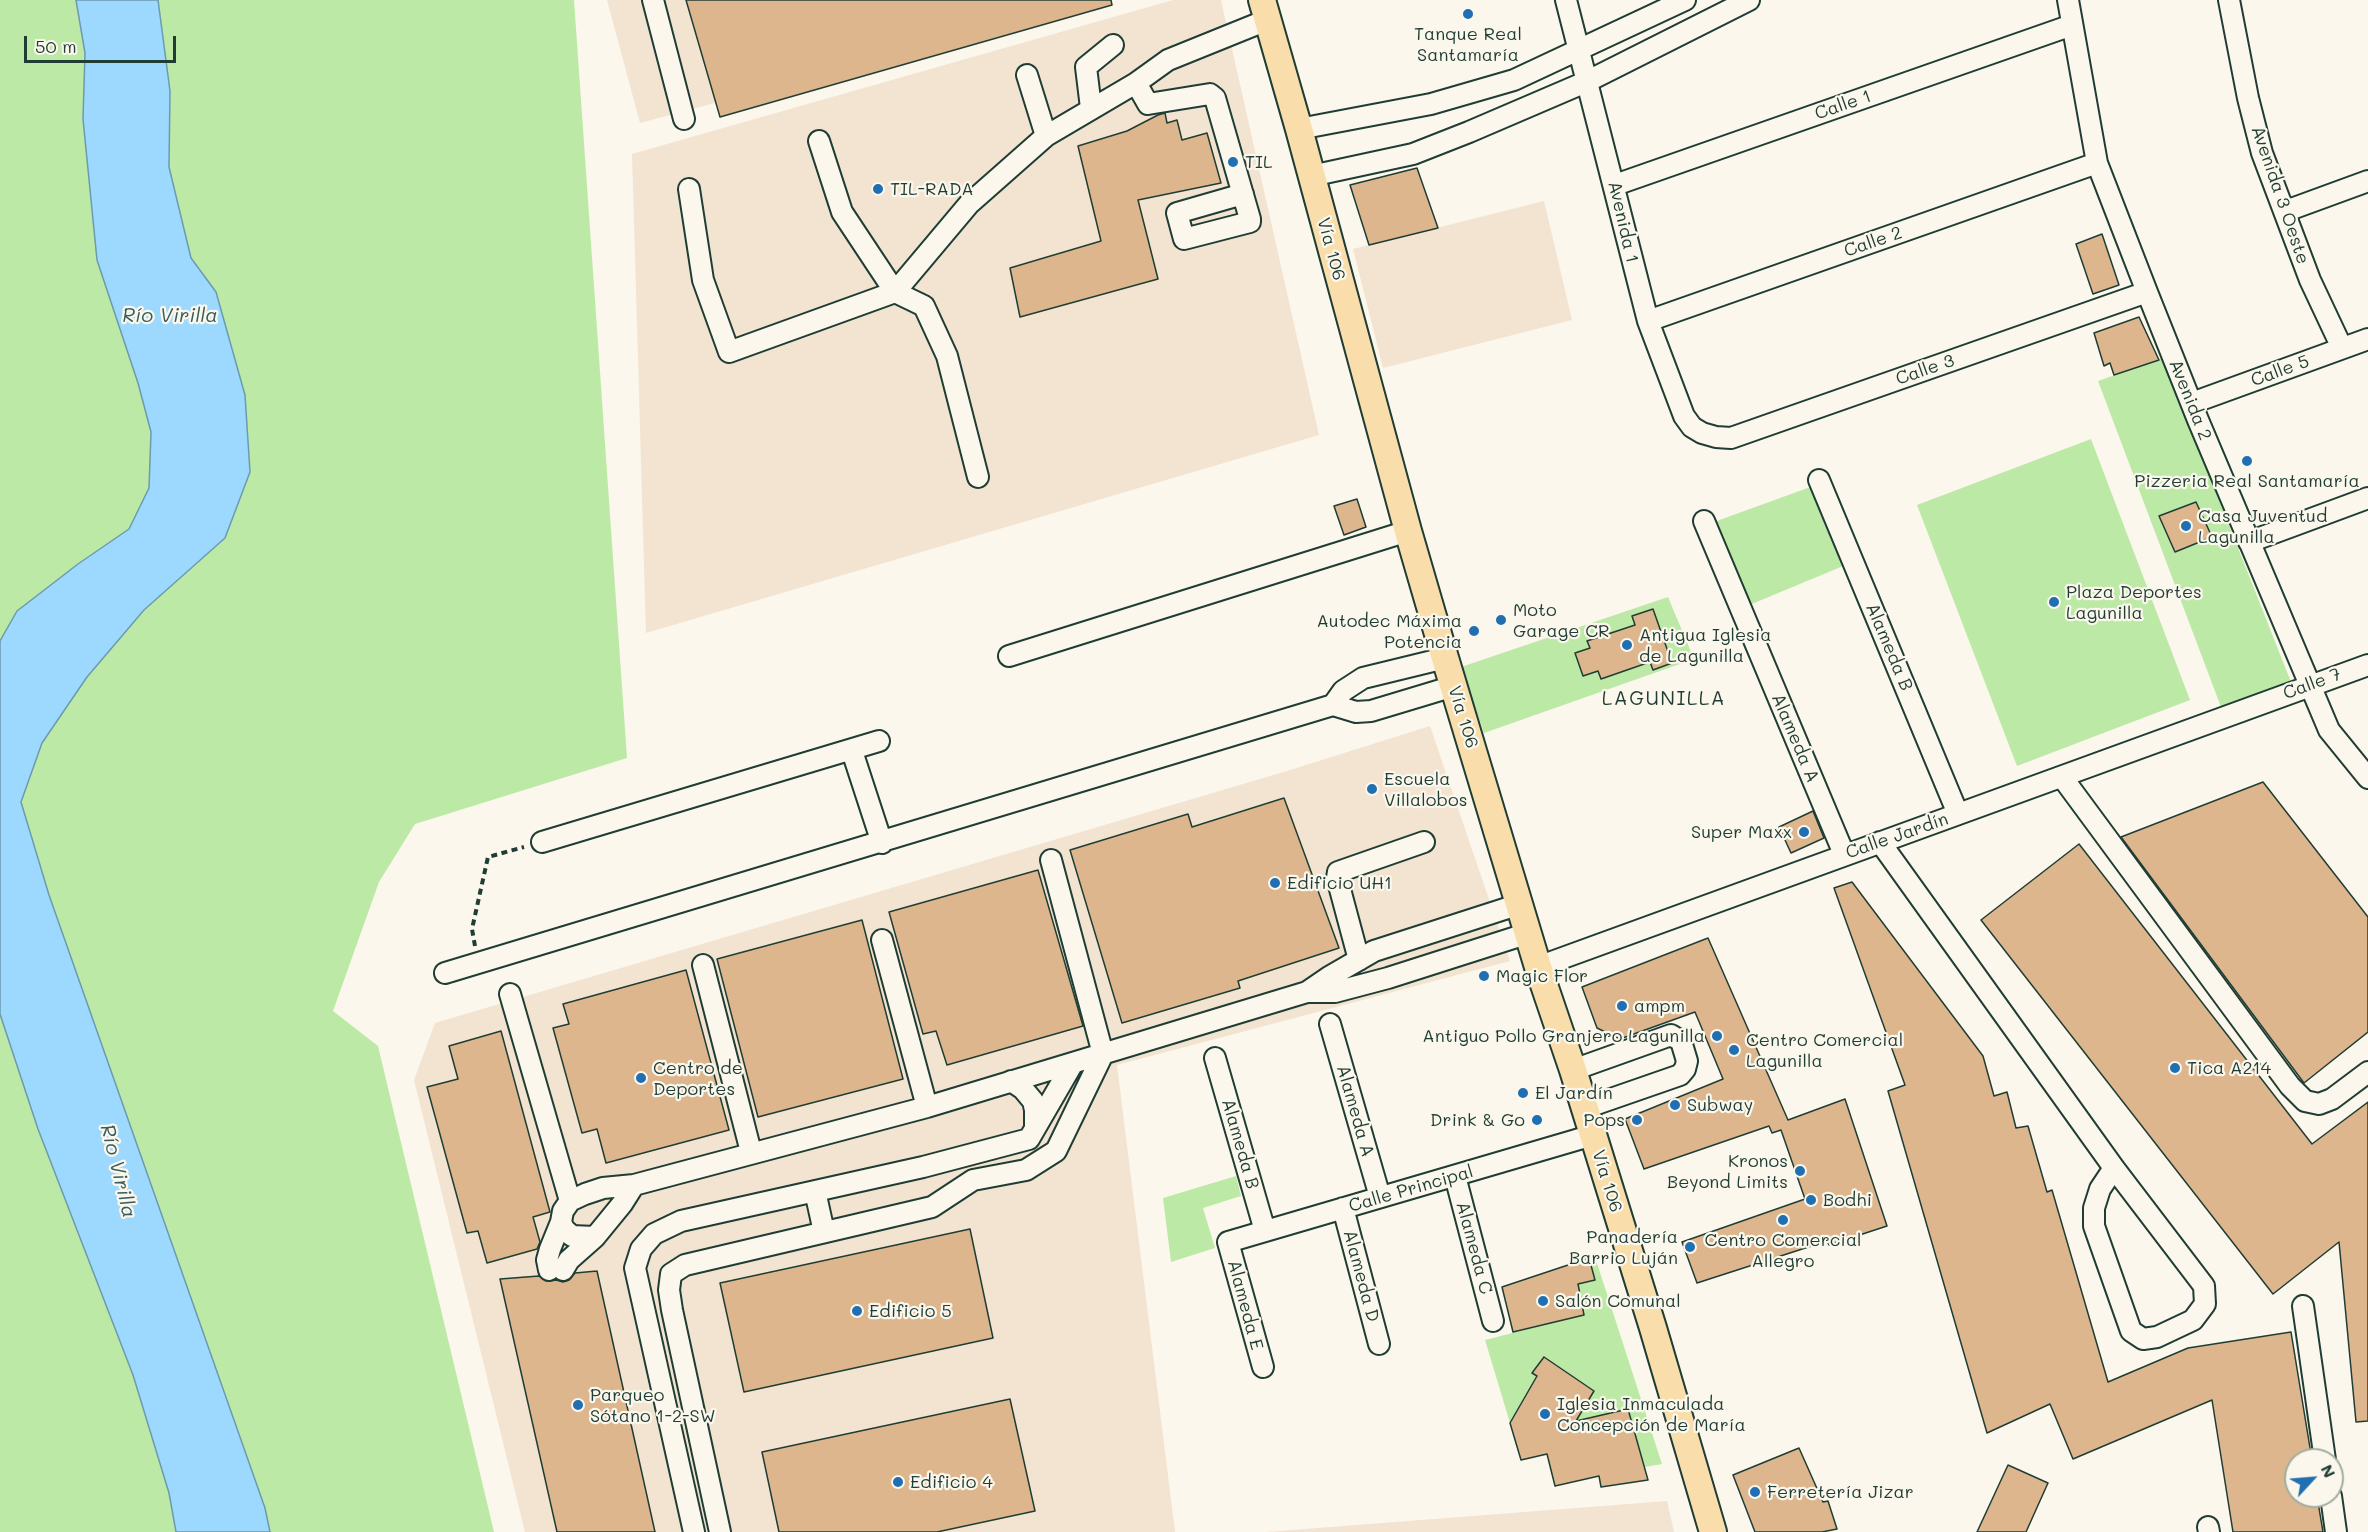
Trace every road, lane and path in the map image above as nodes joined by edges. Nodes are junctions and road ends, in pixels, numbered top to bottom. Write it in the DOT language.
graph roads {
  1 [pos="653,0"];
  2 [pos="1566,0"];
  3 [pos="1685,0"];
  4 [pos="1749,0"];
  5 [pos="2068,0"];
  6 [pos="2229,0"];
  7 [pos="1264,10"];
  8 [pos="2072,25"];
  9 [pos="1113,45"];
  10 [pos="1580,50"];
  11 [pos="1027,75"];
  12 [pos="1588,81"];
  13 [pos="1136,83"];
  14 [pos="1091,108"];
  15 [pos="684,119"];
  16 [pos="1299,129"];
  17 [pos="1046,136"];
  18 [pos="819,141"];
  19 [pos="2097,163"];
  20 [pos="1311,176"];
  21 [pos="2368,182"];
  22 [pos="1615,185"];
  23 [pos="689,189"];
  24 [pos="1243,194"];
  25 [pos="2286,211"];
  26 [pos="895,292"];
  27 [pos="2146,292"];
  28 [pos="1648,321"];
  29 [pos="2368,339"];
  30 [pos="2342,348"];
  31 [pos="2192,403"];
  32 [pos="1702,433"];
  33 [pos="978,477"];
  34 [pos="1819,480"];
  35 [pos="2368,498"];
  36 [pos="1704,521"];
  37 [pos="1408,531"];
  38 [pos="2249,542"];
  39 [pos="1009,656"];
  40 [pos="1445,658"];
  41 [pos="2368,664"];
  42 [pos="2310,684"];
  43 [pos="1454,686"];
  44 [pos="2257,704"];
  45 [pos="1333,705"];
  46 [pos="879,741"];
  47 [pos="852,750"];
  48 [pos="2062,777"];
  49 [pos="2368,778"];
  50 [pos="1958,814"];
  51 [pos="1424,842"];
  52 [pos="1880,842"];
  53 [pos="542,843"];
  54 [pos="882,843"];
  55 [pos="1844,854"];
  56 [pos="1051,860"];
  57 [pos="1520,904"];
  58 [pos="1529,933"];
  59 [pos="882,940"];
  60 [pos="1359,960"];
  61 [pos="479,962"];
  62 [pos="704,965"];
  63 [pos="1538,967"];
  64 [pos="445,973"];
  65 [pos="1307,992"];
  66 [pos="510,994"];
  67 [pos="1330,1024"];
  68 [pos="1104,1054"];
  69 [pos="1215,1058"];
  70 [pos="1072,1063"];
  71 [pos="1573,1070"];
  72 [pos="2368,1072"];
  73 [pos="1011,1081"];
  74 [pos="927,1107"];
  75 [pos="1585,1108"];
  76 [pos="1032,1134"];
  77 [pos="1593,1135"];
  78 [pos="751,1152"];
  79 [pos="968,1156"];
  80 [pos="2114,1168"];
  81 [pos="1026,1170"];
  82 [pos="1455,1176"];
  83 [pos="973,1180"];
  84 [pos="634,1185"];
  85 [pos="815,1191"];
  86 [pos="1380,1197"];
  87 [pos="570,1201"];
  88 [pos="1343,1208"];
  89 [pos="561,1222"];
  90 [pos="1265,1231"];
  91 [pos="824,1232"];
  92 [pos="594,1237"];
  93 [pos="1228,1242"];
  94 [pos="2302,1306"];
  95 [pos="672,1310"];
  96 [pos="645,1314"];
  97 [pos="1493,1321"];
  98 [pos="1379,1344"];
  99 [pos="1263,1367"];
  100 [pos="2323,1448"];
  101 [pos="2333,1508"];
  102 [pos="694,1532"];
  103 [pos="720,1532"];
  104 [pos="1713,1532"];
  105 [pos="2336,1532"];
  1 -- 15 [label="street"];
  2 -- 10 [label="street, Avenida 1"];
  3 -- 10 [label="street"];
  4 -- 12 [label="street"];
  5 -- 8 [label="street, Avenida 2"];
  6 -- 25 [label="street, Avenida 3 Oeste"];
  7 -- 13 [label="street"];
  7 -- 16 [label="main road, Vía 106"];
  8 -- 19 [label="street, Avenida 2"];
  8 -- 22 [label="street, Calle 1"];
  9 -- 14 [label="street"];
  10 -- 12 [label="street, Avenida 1"];
  10 -- 16 [label="street"];
  11 -- 17 [label="street"];
  12 -- 20 [label="street"];
  12 -- 22 [label="street, Avenida 1"];
  13 -- 14 [label="street"];
  13 -- 24 [label="street"];
  14 -- 17 [label="street"];
  16 -- 20 [label="main road, Vía 106"];
  17 -- 26 [label="street"];
  18 -- 26 [label="street"];
  19 -- 27 [label="street, Avenida 2"];
  19 -- 28 [label="street, Calle 2"];
  20 -- 37 [label="main road, Vía 106"];
  21 -- 25 [label="street"];
  22 -- 28 [label="street, Avenida 1"];
  23 -- 26 [label="street"];
  25 -- 30 [label="street, Avenida 3 Oeste"];
  26 -- 33 [label="street"];
  27 -- 31 [label="street, Avenida 2"];
  27 -- 32 [label="street, Calle 3"];
  28 -- 32 [label="street, Avenida 1"];
  29 -- 30 [label="street, Calle 5"];
  30 -- 31 [label="street, Calle 5"];
  31 -- 38 [label="street, Avenida 2"];
  34 -- 50 [label="street, Alameda B"];
  35 -- 38 [label="street"];
  36 -- 55 [label="street, Alameda A"];
  37 -- 39 [label="street"];
  37 -- 40 [label="main road, Vía 106"];
  38 -- 42 [label="street, Avenida 2"];
  40 -- 43 [label="main road, Vía 106"];
  40 -- 45 [label="street"];
  41 -- 42 [label="street, Calle 7"];
  42 -- 44 [label="street, Calle 7"];
  42 -- 49 [label="street, Avenida 2"];
  43 -- 45 [label="street"];
  43 -- 57 [label="main road, Vía 106"];
  44 -- 48 [label="street, Calle Jardín"];
  45 -- 54 [label="street"];
  46 -- 47 [label="street"];
  47 -- 53 [label="street"];
  47 -- 54 [label="street"];
  48 -- 50 [label="street, Calle Jardín"];
  48 -- 72 [label="street"];
  50 -- 52 [label="street, Calle Jardín"];
  51 -- 60 [label="street"];
  52 -- 55 [label="street, Calle Jardín"];
  52 -- 80 [label="street"];
  53 -- 61 [label="path"];
  54 -- 61 [label="street"];
  55 -- 63 [label="street, Calle Jardín"];
  56 -- 68 [label="street"];
  57 -- 58 [label="main road, Vía 106"];
  57 -- 60 [label="street"];
  58 -- 63 [label="main road, Vía 106"];
  58 -- 65 [label="street"];
  59 -- 74 [label="street"];
  60 -- 65 [label="street"];
  61 -- 64 [label="street"];
  62 -- 78 [label="street"];
  63 -- 71 [label="main road, Vía 106"];
  65 -- 68 [label="street"];
  66 -- 87 [label="street"];
  67 -- 86 [label="street, Alameda A"];
  68 -- 70 [label="street"];
  68 -- 81 [label="street"];
  69 -- 90 [label="street, Alameda B"];
  70 -- 73 [label="street"];
  70 -- 76 [label="street"];
  71 -- 75 [label="main road, Vía 106"];
  71 -- 75 [label="street"];
  73 -- 74 [label="street"];
  73 -- 76 [label="street"];
  74 -- 78 [label="street"];
  75 -- 77 [label="main road, Vía 106"];
  76 -- 79 [label="street"];
  76 -- 81 [label="street"];
  77 -- 82 [label="street, Calle Principal"];
  77 -- 104 [label="main road, Vía 106"];
  78 -- 84 [label="street"];
  79 -- 83 [label="street"];
  79 -- 85 [label="street"];
  80 -- 80 [label="street"];
  81 -- 83 [label="street"];
  82 -- 86 [label="street, Calle Principal"];
  82 -- 97 [label="street, Alameda C"];
  83 -- 91 [label="street"];
  84 -- 87 [label="street"];
  84 -- 92 [label="street"];
  85 -- 91 [label="street"];
  85 -- 96 [label="street"];
  86 -- 88 [label="street, Calle Principal"];
  87 -- 89 [label="street"];
  88 -- 90 [label="street, Calle Principal"];
  88 -- 98 [label="street, Alameda D"];
  89 -- 92 [label="street"];
  89 -- 92 [label="street"];
  90 -- 93 [label="street, Calle Principal"];
  91 -- 95 [label="street"];
  93 -- 99 [label="street, Alameda E"];
  94 -- 100 [label="street"];
  95 -- 96 [label="street"];
  95 -- 103 [label="street"];
  96 -- 102 [label="street"];
  101 -- 105 [label="street"];
}
